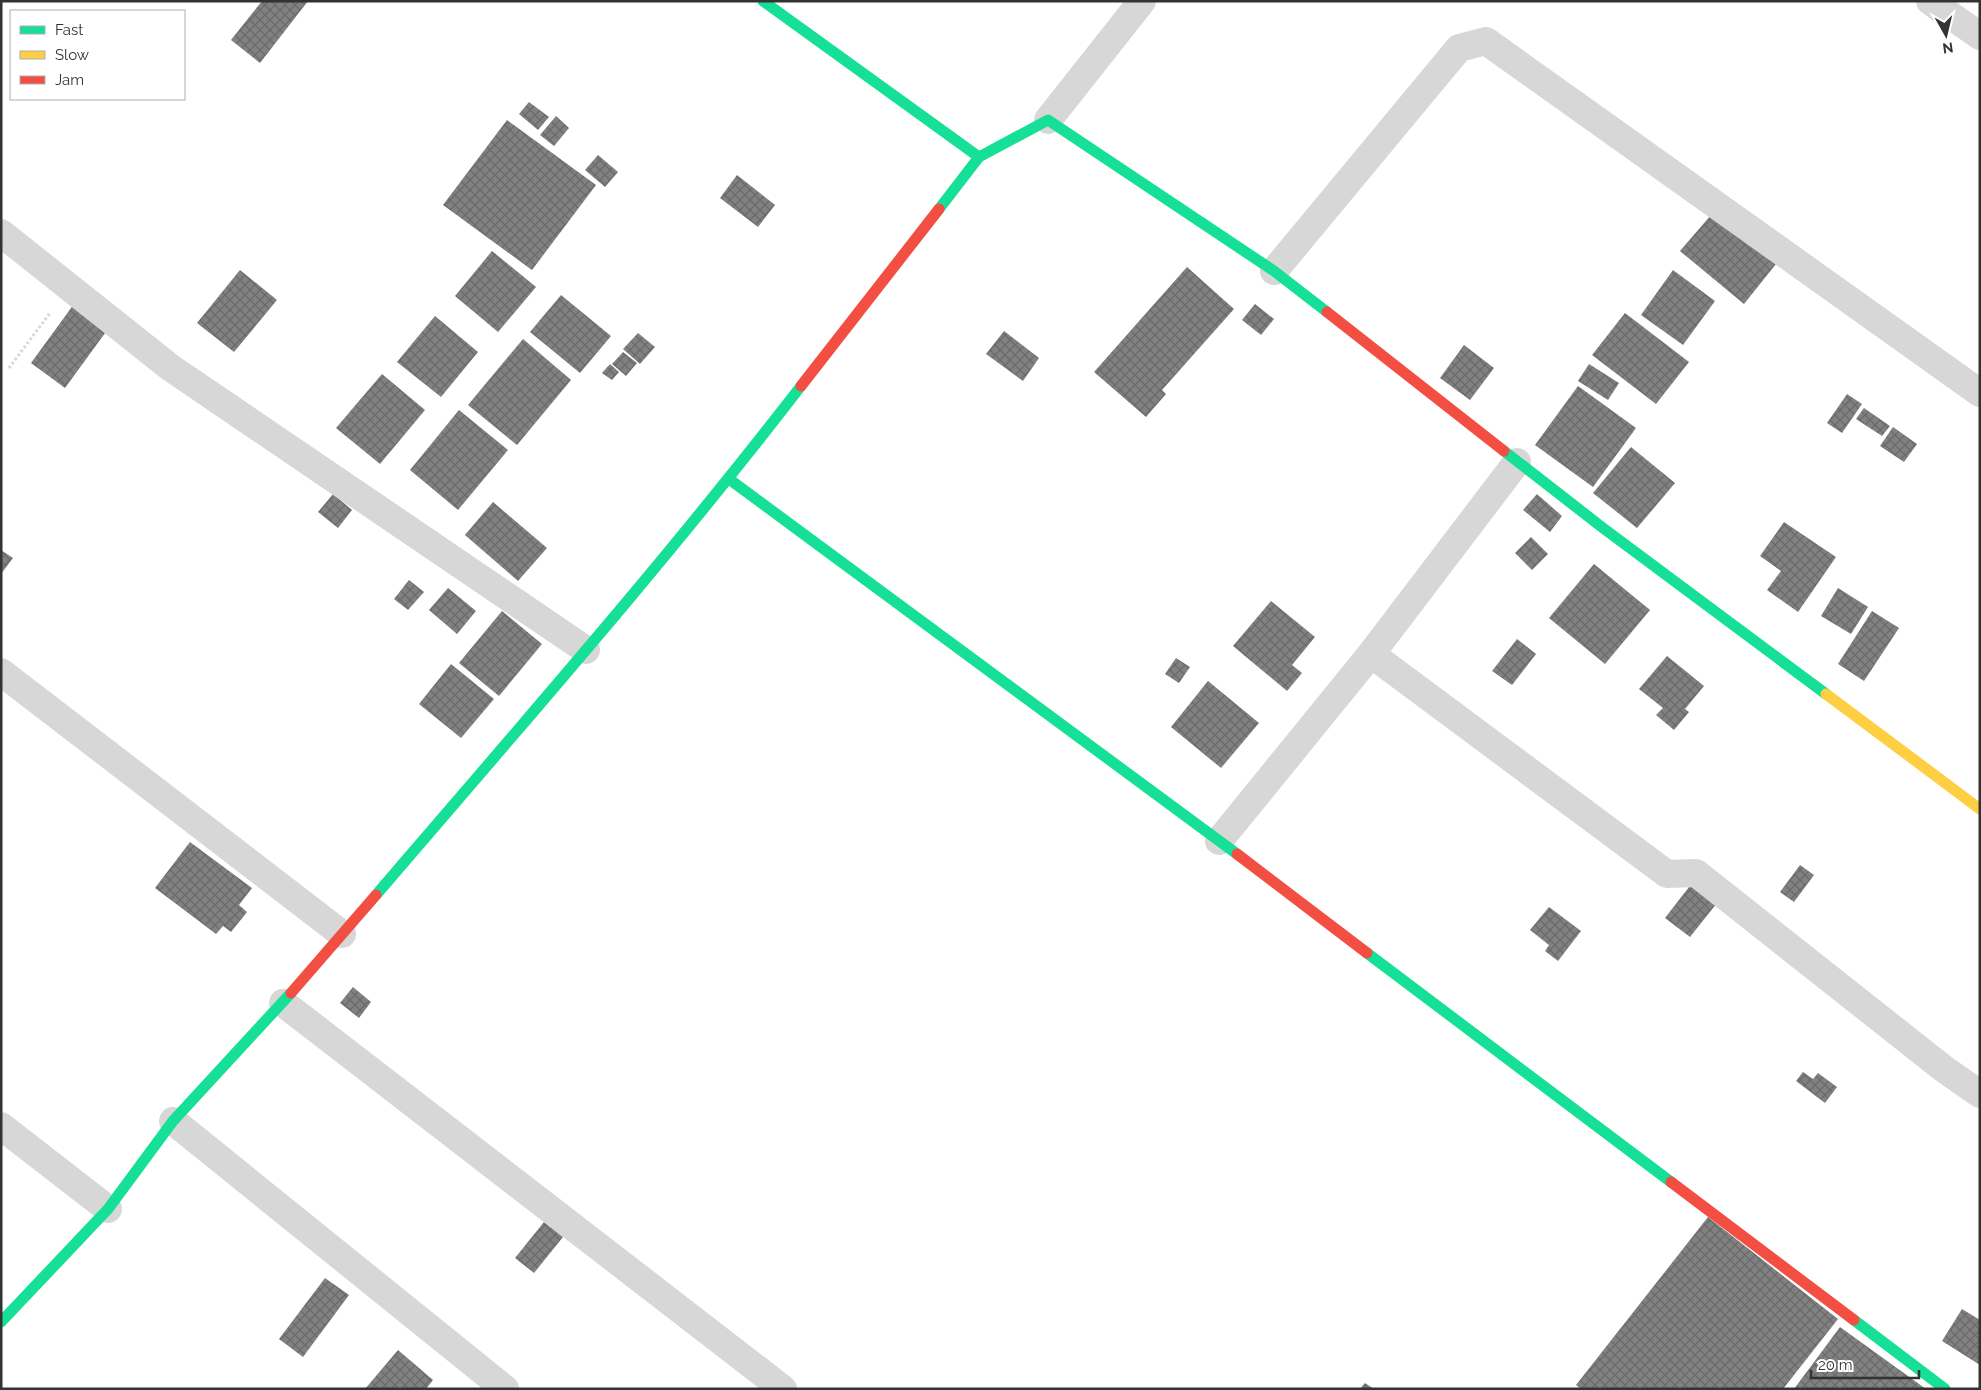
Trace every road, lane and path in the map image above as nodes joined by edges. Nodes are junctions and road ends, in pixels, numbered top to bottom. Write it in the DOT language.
graph roads {
  1 [pos="763,1"];
  2 [pos="1142,1"];
  3 [pos="1930,1"];
  4 [pos="1980,36"];
  5 [pos="1048,120"];
  6 [pos="979,157"];
  7 [pos="1,233"];
  8 [pos="1274,271"];
  9 [pos="70,287"];
  10 [pos="9,368"];
  11 [pos="1980,393"];
  12 [pos="1517,462"];
  13 [pos="729,479"];
  14 [pos="586,650"];
  15 [pos="1371,654"];
  16 [pos="1,672"];
  17 [pos="1980,809"];
  18 [pos="1219,841"];
  19 [pos="342,934"];
  20 [pos="283,1003"];
  21 [pos="1980,1094"];
  22 [pos="173,1121"];
  23 [pos="1,1126"];
  24 [pos="108,1209"];
  25 [pos="1,1322"];
  26 [pos="505,1389"];
  27 [pos="783,1389"];
  28 [pos="1945,1389"];
  1 -- 6 [label="street"];
  2 -- 5 [label="street"];
  3 -- 4 [label="street"];
  5 -- 6 [label="street"];
  5 -- 8 [label="street"];
  6 -- 13 [label="street"];
  7 -- 9 [label="street"];
  8 -- 11 [label="street"];
  8 -- 12 [label="street"];
  9 -- 10 [label="path"];
  9 -- 14 [label="street"];
  12 -- 15 [label="street"];
  12 -- 17 [label="street"];
  13 -- 14 [label="street"];
  13 -- 18 [label="street"];
  14 -- 19 [label="street"];
  15 -- 18 [label="street"];
  15 -- 21 [label="street"];
  16 -- 19 [label="street"];
  18 -- 28 [label="street"];
  19 -- 20 [label="street"];
  20 -- 22 [label="street"];
  20 -- 27 [label="street"];
  22 -- 24 [label="street"];
  22 -- 26 [label="street"];
  23 -- 24 [label="street"];
  24 -- 25 [label="street"];
}
